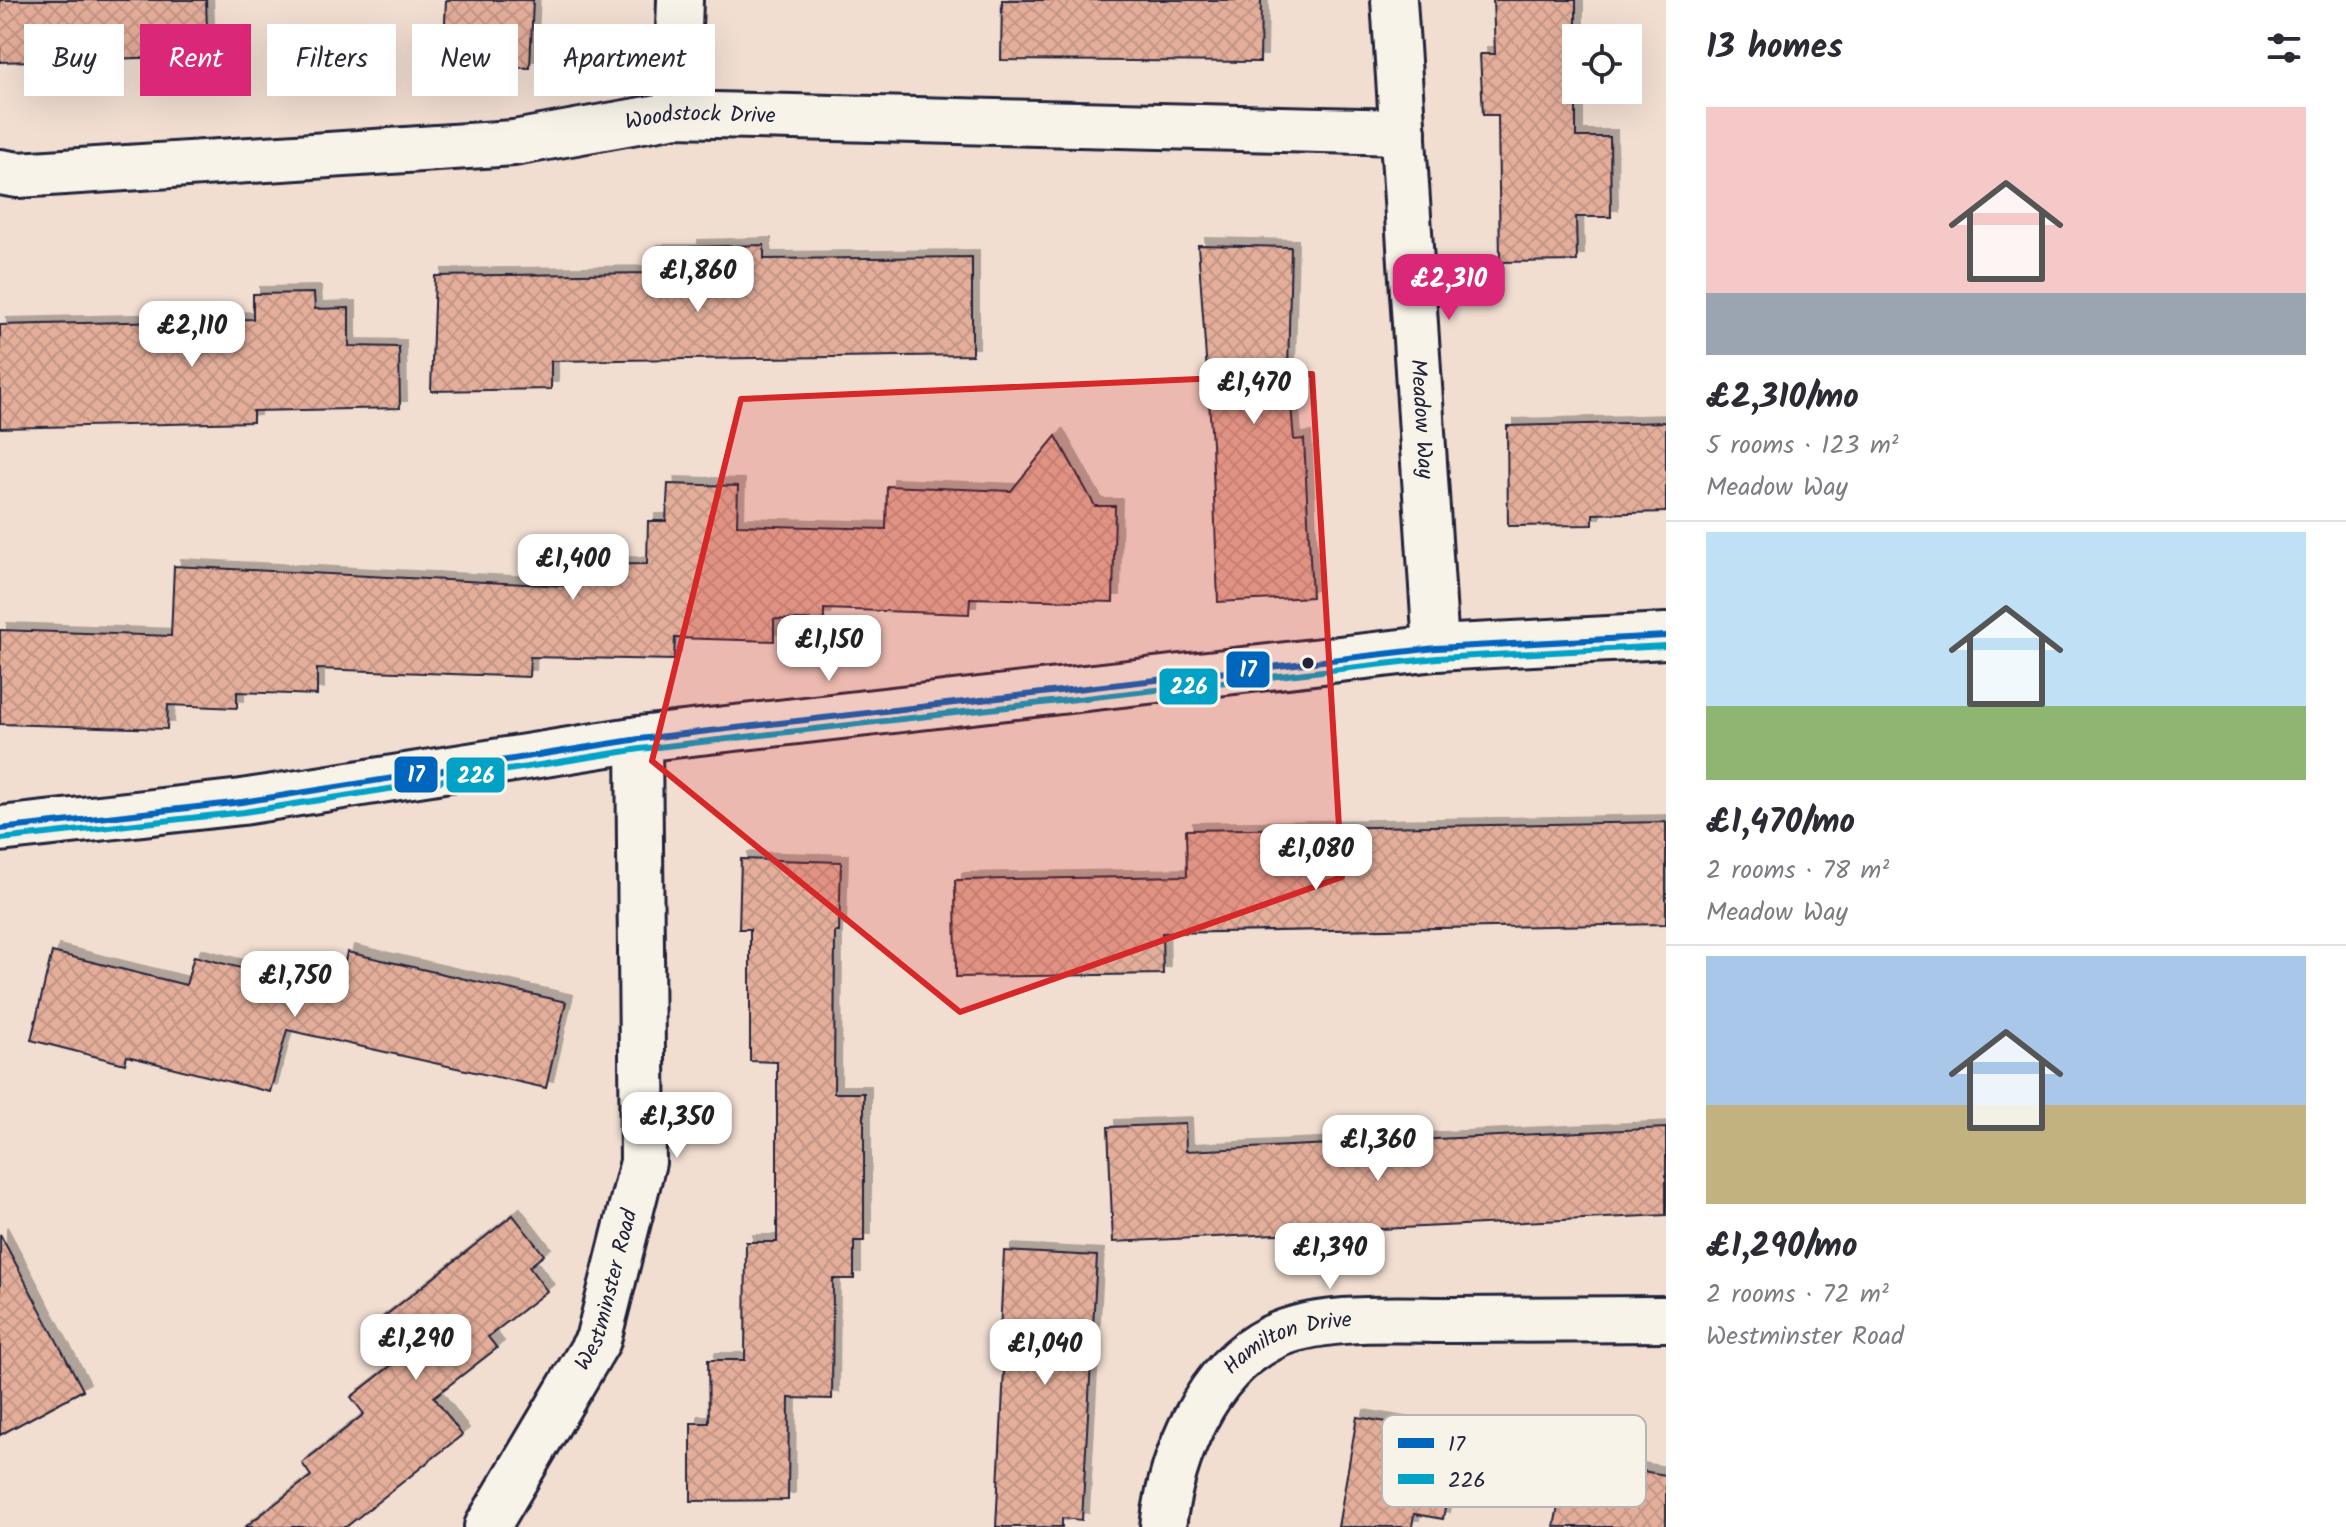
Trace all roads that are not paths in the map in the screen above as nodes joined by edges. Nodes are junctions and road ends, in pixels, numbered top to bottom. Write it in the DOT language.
graph roads {
  1 [pos="680,0"];
  2 [pos="1394,0"];
  3 [pos="676,114"];
  4 [pos="1403,132"];
  5 [pos="0,172"];
  6 [pos="1666,636"];
  7 [pos="1436,648"];
  8 [pos="639,739"];
  9 [pos="0,829"];
  10 [pos="1666,1319"];
  11 [pos="487,1527"];
  12 [pos="1163,1527"];
  1 -- 3 [label="street"];
  2 -- 4 [label="street, Meadow Way"];
  3 -- 4 [label="street, Woodstock Drive"];
  3 -- 5 [label="street, Woodstock Drive"];
  4 -- 7 [label="street, Meadow Way"];
  6 -- 7 [label="street"];
  7 -- 8 [label="street"];
  8 -- 9 [label="street"];
  8 -- 11 [label="street, Westminster Road"];
  10 -- 12 [label="street, Hamilton Drive"];
}
